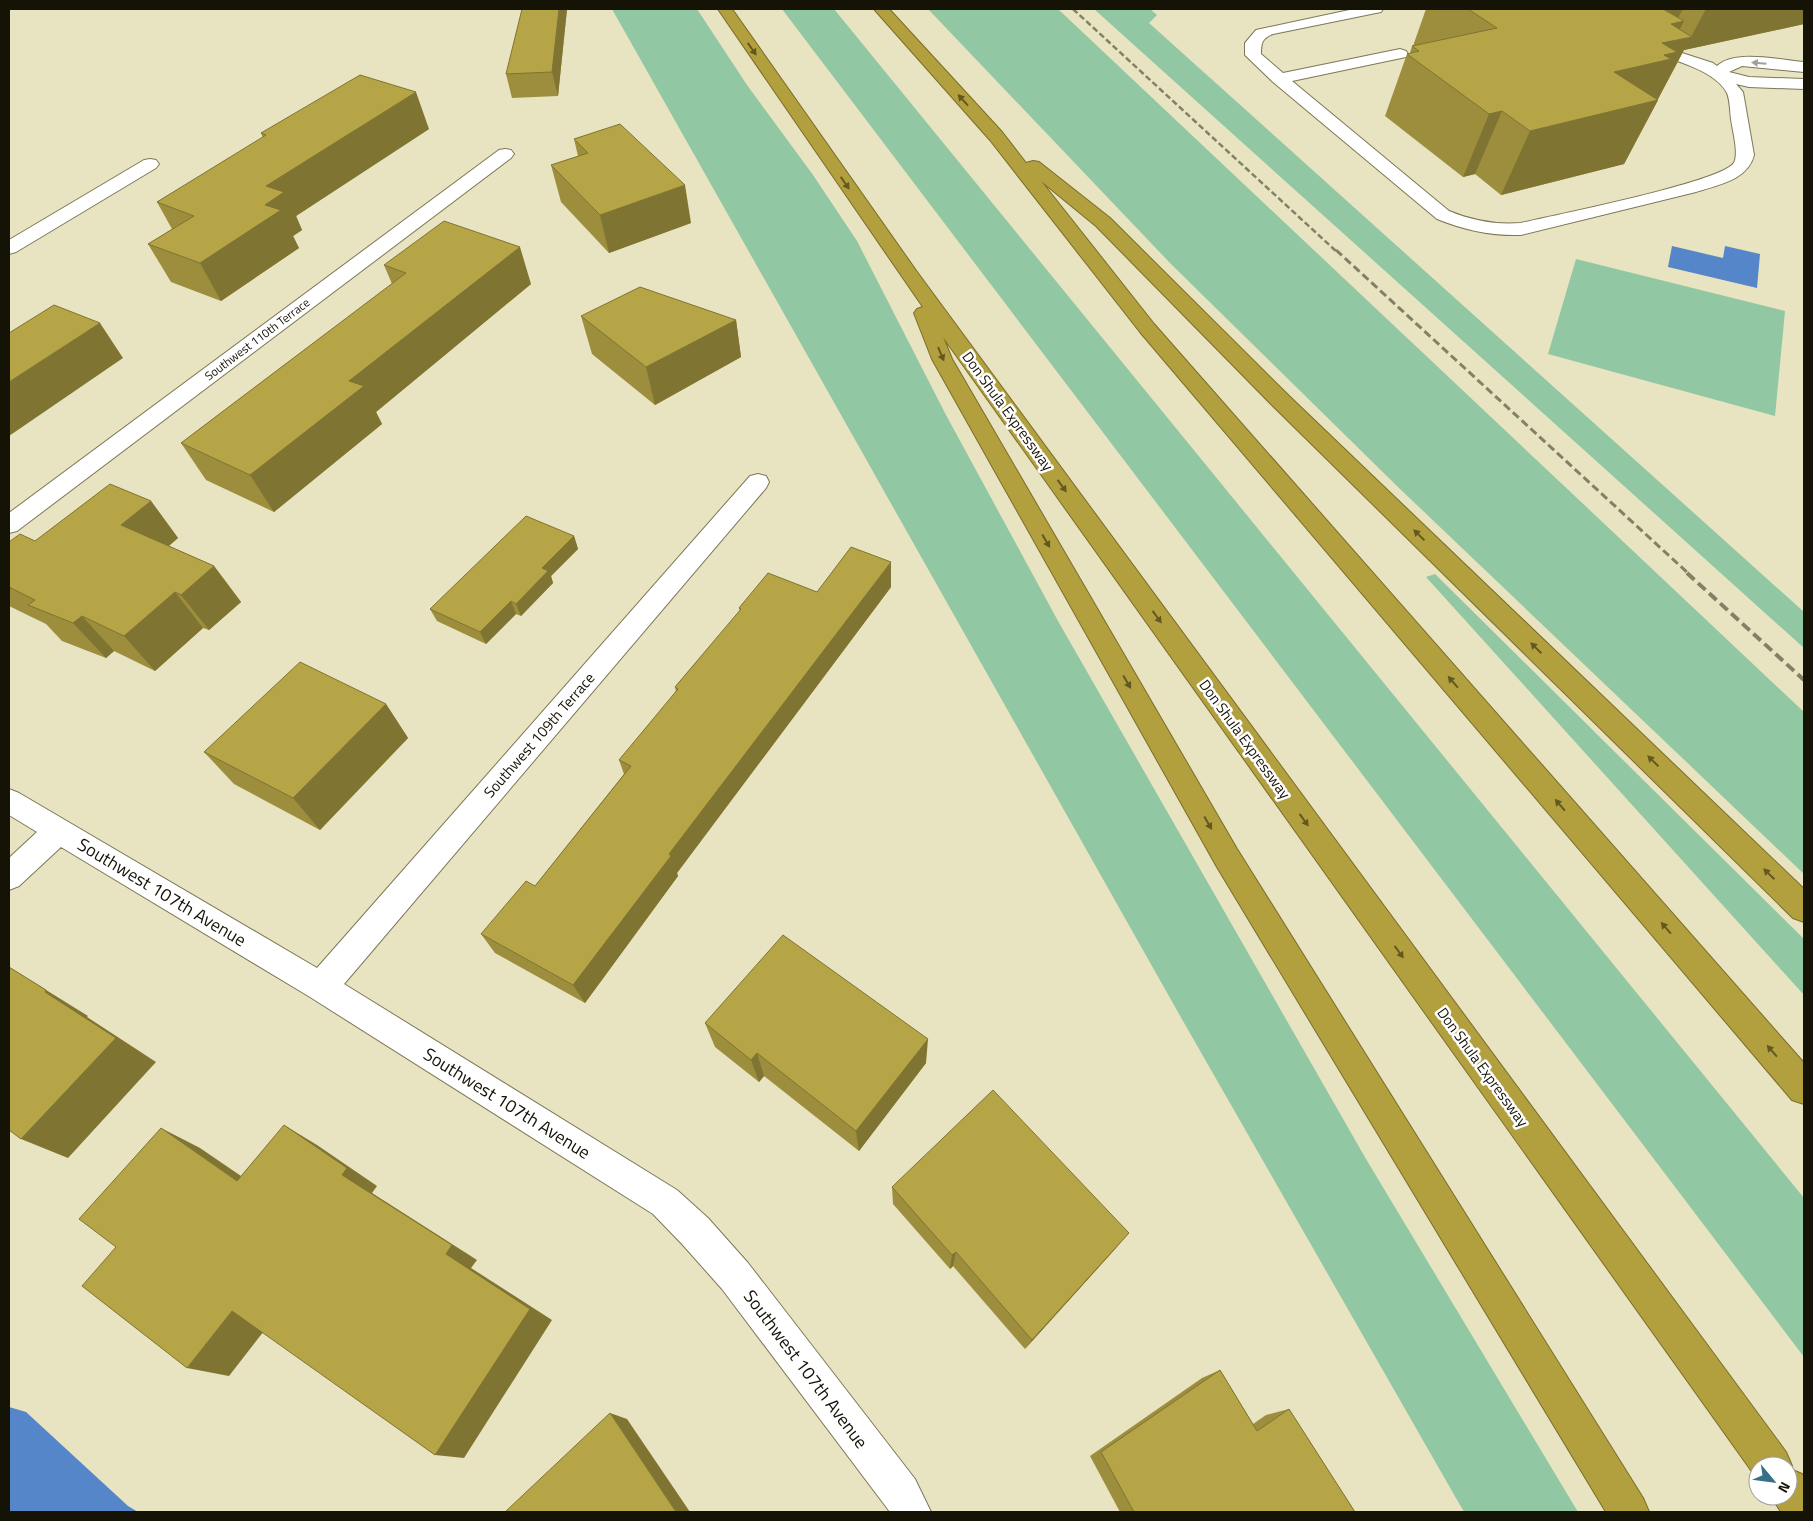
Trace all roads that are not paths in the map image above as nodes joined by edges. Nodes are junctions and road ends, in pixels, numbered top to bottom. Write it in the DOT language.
graph roads {
  1 [pos="725,9"];
  2 [pos="881,9"];
  3 [pos="1376,9"];
  4 [pos="1628,38"];
  5 [pos="1400,54"];
  6 [pos="1804,67"];
  7 [pos="1718,74"];
  8 [pos="1279,79"];
  9 [pos="1804,84"];
  10 [pos="996,136"];
  11 [pos="505,154"];
  12 [pos="150,164"];
  13 [pos="9,248"];
  14 [pos="910,276"];
  15 [pos="758,482"];
  16 [pos="9,525"];
  17 [pos="9,801"];
  18 [pos="58,831"];
  19 [pos="9,877"];
  20 [pos="1804,908"];
  21 [pos="320,987"];
  22 [pos="1804,1088"];
  23 [pos="1765,1456"];
  24 [pos="911,1512"];
  25 [pos="1629,1512"];
  1 -- 14 [label="highway, Don Shula Expressway, one-way"];
  10 -- 2 [label="highway, one-way"];
  3 -- 8 [label="street"];
  4 -- 7 [label="street"];
  5 -- 8 [label="street"];
  6 -- 7 [label="street, one-way"];
  7 -- 8 [label="street"];
  7 -- 9 [label="street"];
  20 -- 10 [label="highway, one-way"];
  22 -- 10 [label="highway, one-way"];
  11 -- 16 [label="street, Southwest 110th Terrace"];
  12 -- 13 [label="street"];
  14 -- 23 [label="highway, Don Shula Expressway, one-way"];
  14 -- 25 [label="highway, one-way"];
  15 -- 21 [label="street, Southwest 109th Terrace"];
  17 -- 18 [label="street, Southwest 107th Avenue"];
  18 -- 19 [label="street"];
  18 -- 21 [label="street, Southwest 107th Avenue"];
  21 -- 24 [label="street, Southwest 107th Avenue"];
}
